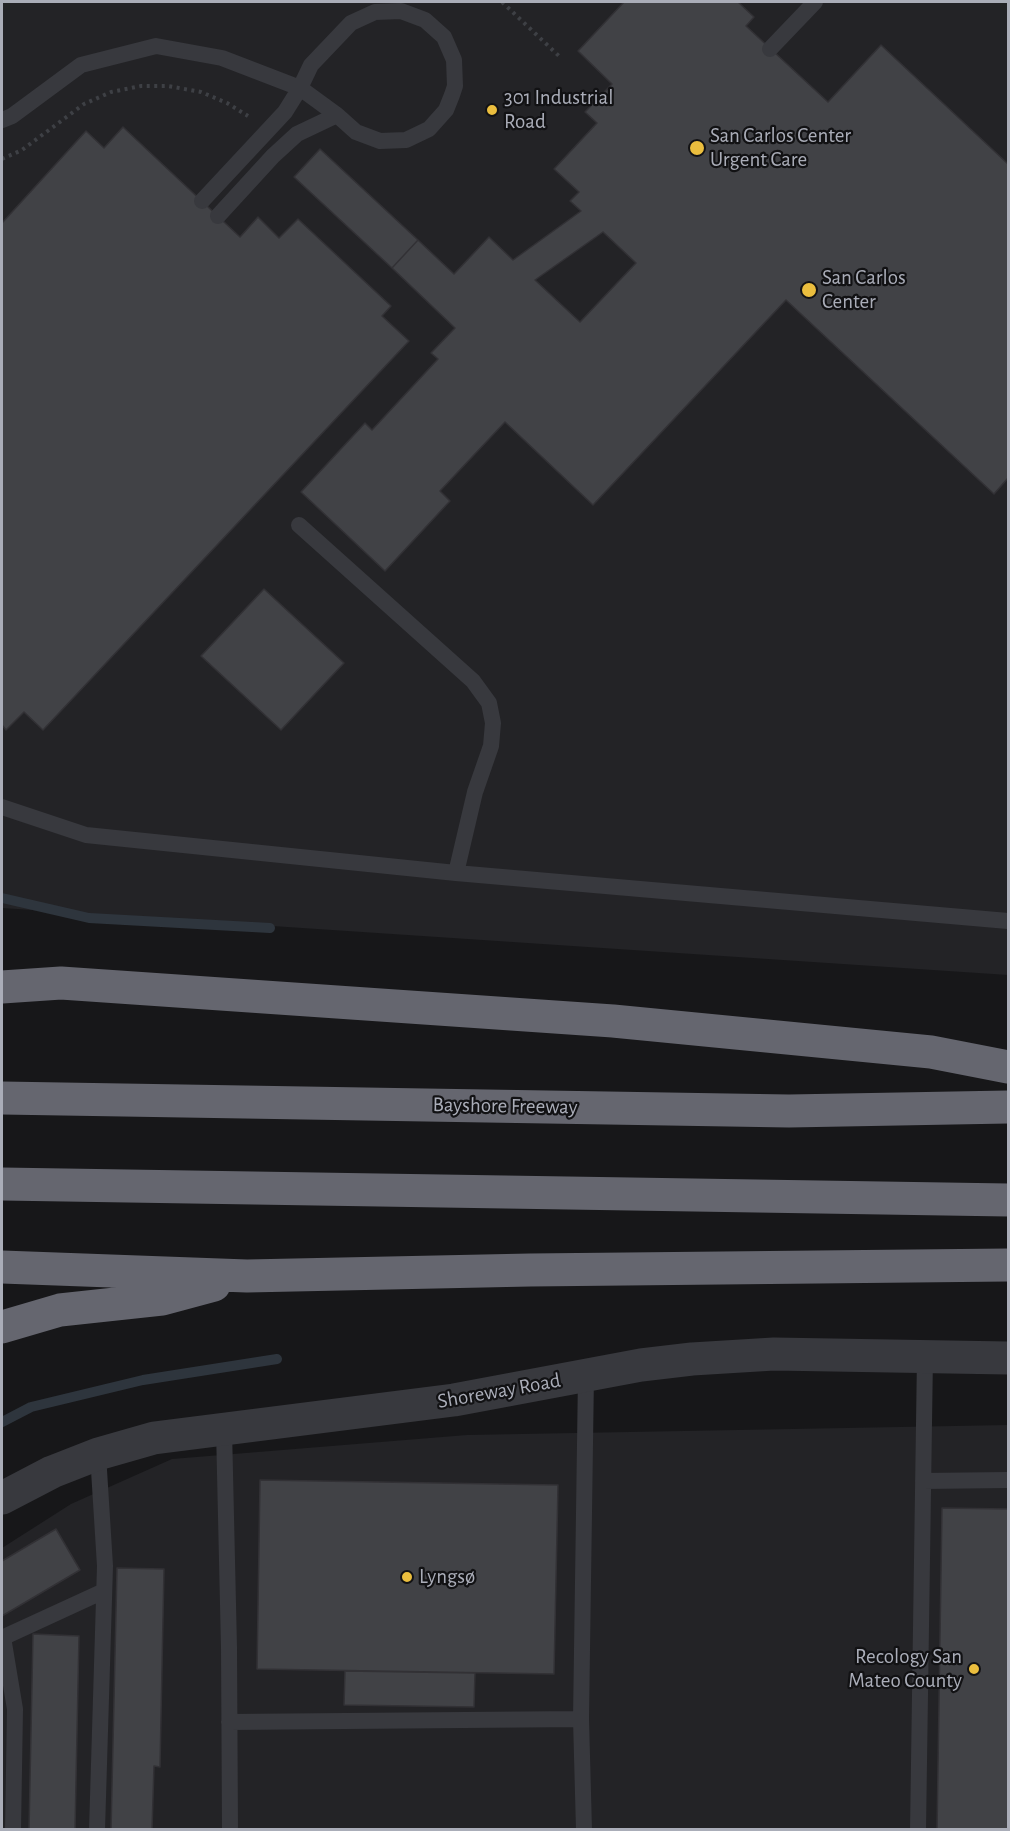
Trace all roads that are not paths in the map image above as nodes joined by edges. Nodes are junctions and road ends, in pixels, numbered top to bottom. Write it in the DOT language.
graph roads {
  1 [pos="815,2"];
  2 [pos="770,49"];
  3 [pos="300,88"];
  4 [pos="337,115"];
  5 [pos="2,120"];
  6 [pos="202,201"];
  7 [pos="218,216"];
  8 [pos="299,525"];
  9 [pos="2,807"];
  10 [pos="456,873"];
  11 [pos="1008,921"];
  12 [pos="2,964"];
  13 [pos="61,983"];
  14 [pos="2,987"];
  15 [pos="1008,1067"];
  16 [pos="2,1098"];
  17 [pos="1008,1107"];
  18 [pos="2,1184"];
  19 [pos="1008,1200"];
  20 [pos="1008,1265"];
  21 [pos="2,1268"];
  22 [pos="247,1276"];
  23 [pos="2,1327"];
  24 [pos="925,1356"];
  25 [pos="1008,1358"];
  26 [pos="586,1375"];
  27 [pos="224,1429"];
  28 [pos="98,1454"];
  29 [pos="1008,1480"];
  30 [pos="923,1481"];
  31 [pos="2,1498"];
  32 [pos="104,1591"];
  33 [pos="2,1637"];
  34 [pos="581,1719"];
  35 [pos="229,1722"];
  36 [pos="13,1830"];
  37 [pos="96,1830"];
  38 [pos="230,1830"];
  39 [pos="584,1830"];
  40 [pos="918,1830"];
  1 -- 2 [label="lane"];
  3 -- 4 [label="lane"];
  3 -- 4 [label="lane"];
  3 -- 5 [label="lane"];
  3 -- 6 [label="lane"];
  4 -- 7 [label="lane"];
  8 -- 10 [label="lane"];
  9 -- 10 [label="lane"];
  10 -- 11 [label="lane"];
  12 -- 13 [label="highway"];
  13 -- 14 [label="highway"];
  13 -- 15 [label="highway"];
  16 -- 17 [label="highway, Bayshore Freeway"];
  18 -- 19 [label="highway"];
  20 -- 22 [label="highway"];
  21 -- 22 [label="highway"];
  22 -- 23 [label="highway"];
  24 -- 25 [label="street, Shoreway Road"];
  24 -- 26 [label="street, Shoreway Road"];
  24 -- 30 [label="lane"];
  26 -- 27 [label="street, Shoreway Road"];
  26 -- 34 [label="lane"];
  27 -- 28 [label="street, Shoreway Road"];
  27 -- 35 [label="lane"];
  28 -- 31 [label="street, Shoreway Road"];
  28 -- 32 [label="lane"];
  29 -- 30 [label="lane"];
  30 -- 40 [label="lane"];
  32 -- 33 [label="lane"];
  32 -- 37 [label="lane"];
  33 -- 36 [label="lane"];
  34 -- 35 [label="lane"];
  34 -- 39 [label="lane"];
  35 -- 38 [label="lane"];
}
